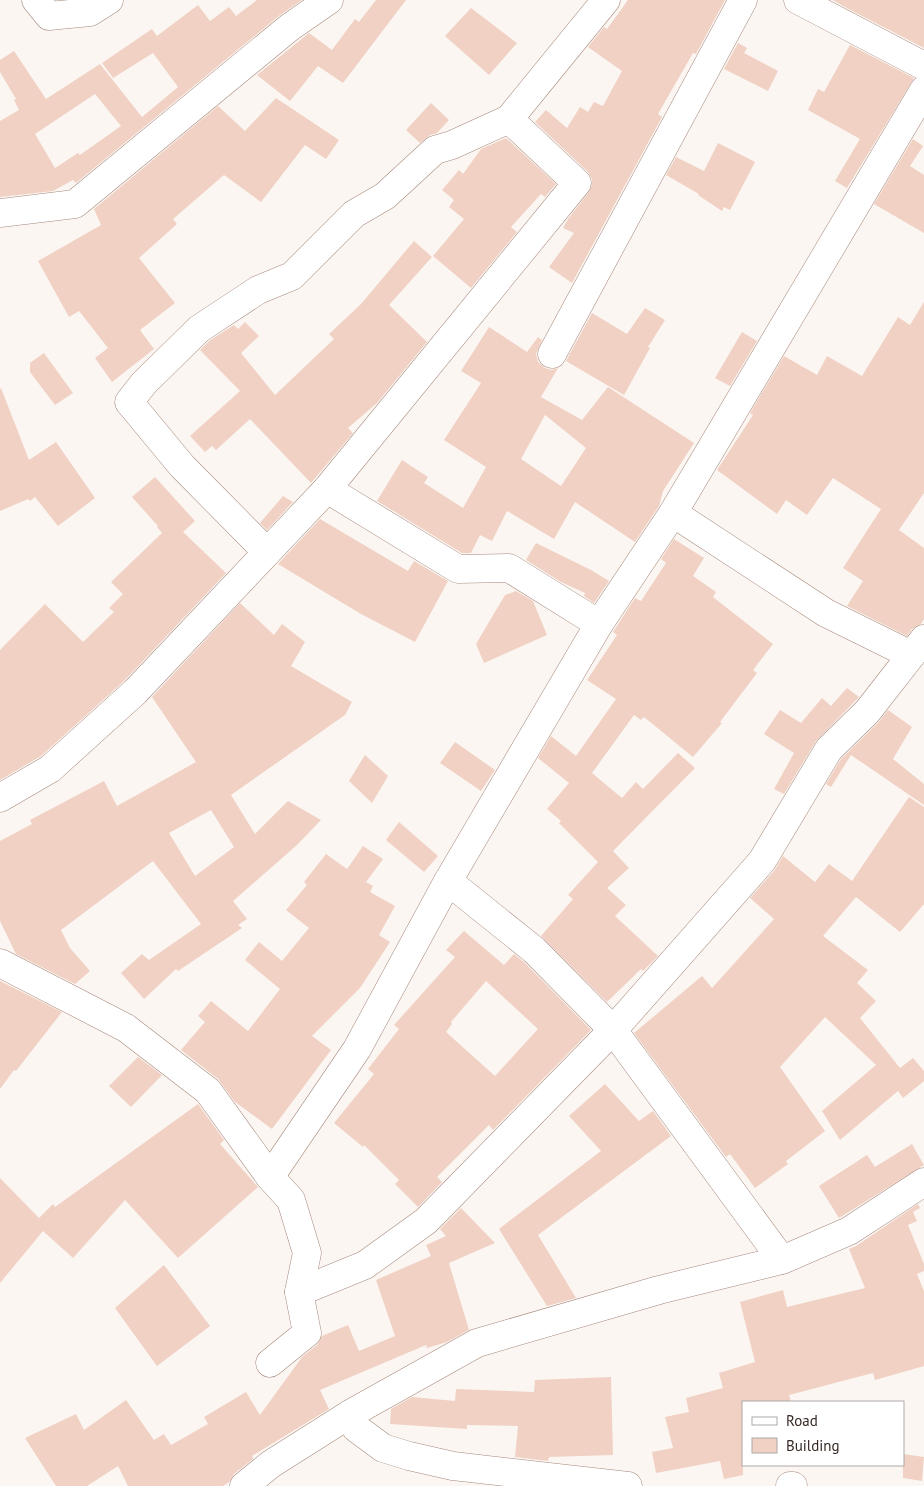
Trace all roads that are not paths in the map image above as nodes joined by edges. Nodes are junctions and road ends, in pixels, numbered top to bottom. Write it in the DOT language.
graph roads {
  1 [pos="36,0"];
  2 [pos="109,0"];
  3 [pos="329,0"];
  4 [pos="606,0"];
  5 [pos="743,0"];
  6 [pos="798,0"];
  7 [pos="924,66"];
  8 [pos="924,90"];
  9 [pos="509,119"];
  10 [pos="0,213"];
  11 [pos="552,354"];
  12 [pos="327,489"];
  13 [pos="672,512"];
  14 [pos="267,552"];
  15 [pos="598,624"];
  16 [pos="918,647"];
  17 [pos="0,798"];
  18 [pos="448,881"];
  19 [pos="0,963"];
  20 [pos="613,1030"];
  21 [pos="270,1177"];
  22 [pos="924,1182"];
  23 [pos="782,1260"];
  24 [pos="299,1292"];
  25 [pos="270,1363"];
  26 [pos="350,1414"];
  27 [pos="244,1486"];
  28 [pos="628,1486"];
  1 -- 2 [label="street"];
  3 -- 10 [label="street"];
  4 -- 9 [label="street"];
  5 -- 11 [label="street"];
  6 -- 7 [label="street"];
  8 -- 13 [label="street"];
  9 -- 12 [label="street"];
  9 -- 14 [label="street"];
  12 -- 14 [label="street"];
  12 -- 15 [label="street"];
  13 -- 15 [label="street"];
  13 -- 16 [label="street"];
  14 -- 17 [label="street"];
  15 -- 18 [label="street"];
  16 -- 20 [label="street"];
  18 -- 20 [label="street"];
  18 -- 21 [label="street"];
  19 -- 21 [label="street"];
  20 -- 23 [label="street"];
  20 -- 24 [label="street"];
  21 -- 24 [label="street"];
  22 -- 23 [label="street"];
  23 -- 26 [label="street"];
  24 -- 25 [label="street"];
  26 -- 27 [label="street"];
  26 -- 28 [label="street"];
}
